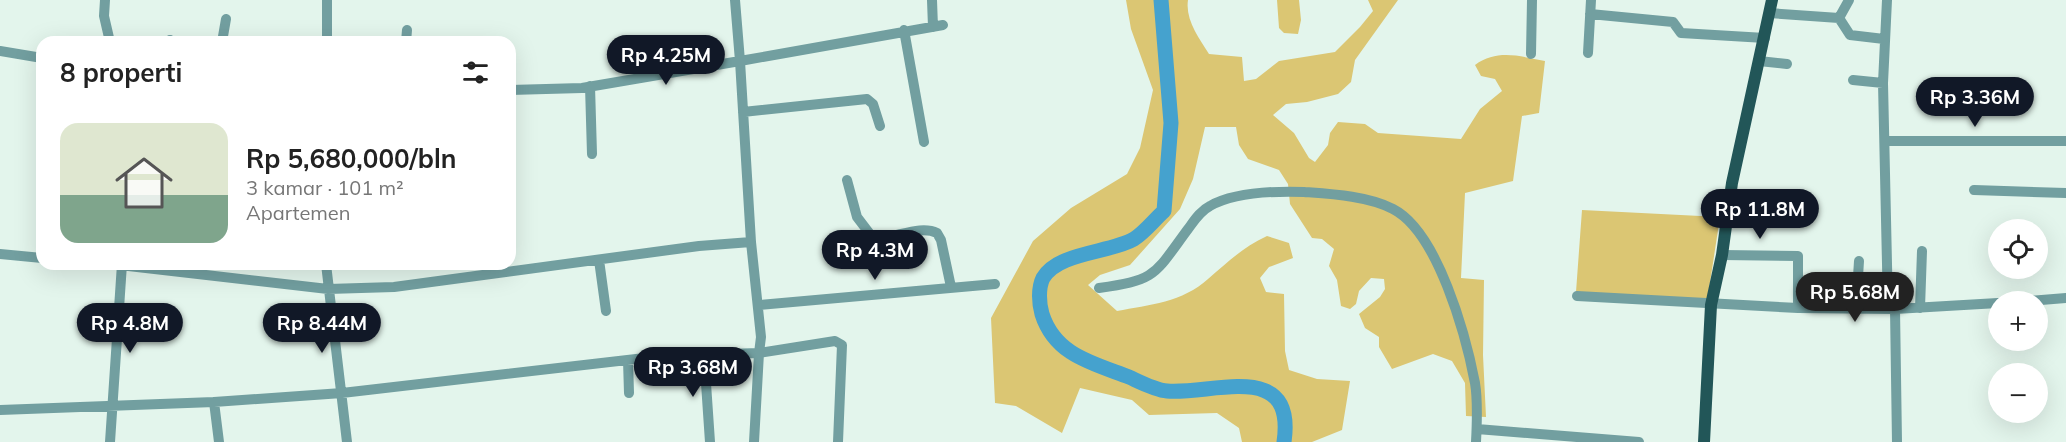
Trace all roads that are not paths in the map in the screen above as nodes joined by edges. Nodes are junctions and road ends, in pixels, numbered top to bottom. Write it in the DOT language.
graph roads {
  1 [pos="105,0"];
  2 [pos="327,0"];
  3 [pos="737,0"];
  4 [pos="932,0"];
  5 [pos="1532,0"];
  6 [pos="1591,0"];
  7 [pos="1772,0"];
  8 [pos="1850,0"];
  9 [pos="1887,0"];
  10 [pos="1769,13"];
  11 [pos="1590,14"];
  12 [pos="1839,18"];
  13 [pos="226,19"];
  14 [pos="407,30"];
  15 [pos="904,30"];
  16 [pos="109,36"];
  17 [pos="223,36"];
  18 [pos="327,36"];
  19 [pos="406,36"];
  20 [pos="1765,38"];
  21 [pos="1884,39"];
  22 [pos="0,51"];
  23 [pos="1588,53"];
  24 [pos="1532,54"];
  25 [pos="36,57"];
  26 [pos="740,61"];
  27 [pos="1759,61"];
  28 [pos="1787,64"];
  29 [pos="1853,80"];
  30 [pos="1883,83"];
  31 [pos="590,86"];
  32 [pos="516,90"];
  33 [pos="743,112"];
  34 [pos="880,126"];
  35 [pos="1885,141"];
  36 [pos="2066,141"];
  37 [pos="924,142"];
  38 [pos="592,154"];
  39 [pos="847,180"];
  40 [pos="1974,190"];
  41 [pos="2066,194"];
  42 [pos="752,242"];
  43 [pos="1922,251"];
  44 [pos="0,254"];
  45 [pos="1722,255"];
  46 [pos="36,257"];
  47 [pos="599,260"];
  48 [pos="1859,261"];
  49 [pos="122,270"];
  50 [pos="165,270"];
  51 [pos="326,270"];
  52 [pos="995,284"];
  53 [pos="951,287"];
  54 [pos="1099,288"];
  55 [pos="328,289"];
  56 [pos="1577,296"];
  57 [pos="2066,298"];
  58 [pos="2048,299"];
  59 [pos="1988,304"];
  60 [pos="758,305"];
  61 [pos="1711,305"];
  62 [pos="1798,308"];
  63 [pos="1856,308"];
  64 [pos="1920,308"];
  65 [pos="1891,309"];
  66 [pos="606,311"];
  67 [pos="759,353"];
  68 [pos="704,354"];
  69 [pos="628,360"];
  70 [pos="342,393"];
  71 [pos="629,393"];
  72 [pos="214,402"];
  73 [pos="111,407"];
  74 [pos="0,410"];
  75 [pos="1477,429"];
  76 [pos="110,442"];
  77 [pos="219,442"];
  78 [pos="347,442"];
  79 [pos="710,442"];
  80 [pos="754,442"];
  81 [pos="838,442"];
  82 [pos="1476,442"];
  83 [pos="1639,442"];
  84 [pos="1704,442"];
  85 [pos="1898,442"];
  1 -- 16 [label="street"];
  2 -- 18 [label="street"];
  3 -- 26 [label="street"];
  4 -- 15 [label="street"];
  5 -- 24 [label="street"];
  6 -- 11 [label="street"];
  7 -- 10 [label="main road"];
  8 -- 12 [label="street"];
  9 -- 21 [label="street"];
  10 -- 12 [label="street"];
  10 -- 20 [label="main road"];
  11 -- 20 [label="street"];
  11 -- 23 [label="street"];
  12 -- 21 [label="street"];
  13 -- 17 [label="street"];
  14 -- 19 [label="street"];
  15 -- 26 [label="street"];
  15 -- 37 [label="street"];
  20 -- 27 [label="main road"];
  21 -- 30 [label="street"];
  22 -- 25 [label="street"];
  26 -- 31 [label="street"];
  26 -- 33 [label="street"];
  27 -- 28 [label="street"];
  27 -- 45 [label="main road"];
  29 -- 30 [label="street"];
  30 -- 35 [label="street"];
  31 -- 32 [label="street"];
  31 -- 38 [label="street"];
  33 -- 34 [label="street"];
  33 -- 42 [label="street"];
  35 -- 36 [label="street"];
  35 -- 65 [label="street"];
  39 -- 53 [label="street"];
  40 -- 41 [label="street"];
  42 -- 47 [label="street"];
  42 -- 60 [label="street"];
  43 -- 64 [label="street"];
  44 -- 46 [label="street"];
  45 -- 61 [label="main road"];
  45 -- 62 [label="street"];
  47 -- 55 [label="street"];
  47 -- 66 [label="street"];
  48 -- 63 [label="street"];
  49 -- 73 [label="street"];
  50 -- 55 [label="street"];
  51 -- 55 [label="street"];
  52 -- 53 [label="street"];
  53 -- 60 [label="street"];
  54 -- 75 [label="street"];
  55 -- 70 [label="street"];
  56 -- 61 [label="street"];
  57 -- 58 [label="street"];
  59 -- 64 [label="street"];
  60 -- 67 [label="street"];
  61 -- 62 [label="street"];
  61 -- 84 [label="main road"];
  62 -- 63 [label="street"];
  63 -- 65 [label="street"];
  64 -- 65 [label="street"];
  65 -- 85 [label="street"];
  67 -- 68 [label="street"];
  67 -- 80 [label="street"];
  67 -- 81 [label="street"];
  68 -- 69 [label="street"];
  68 -- 79 [label="street"];
  69 -- 70 [label="street"];
  69 -- 71 [label="street"];
  70 -- 72 [label="street"];
  70 -- 78 [label="street"];
  72 -- 73 [label="street"];
  72 -- 77 [label="street"];
  73 -- 74 [label="street"];
  73 -- 76 [label="street"];
  75 -- 82 [label="street"];
  75 -- 83 [label="street"];
}
